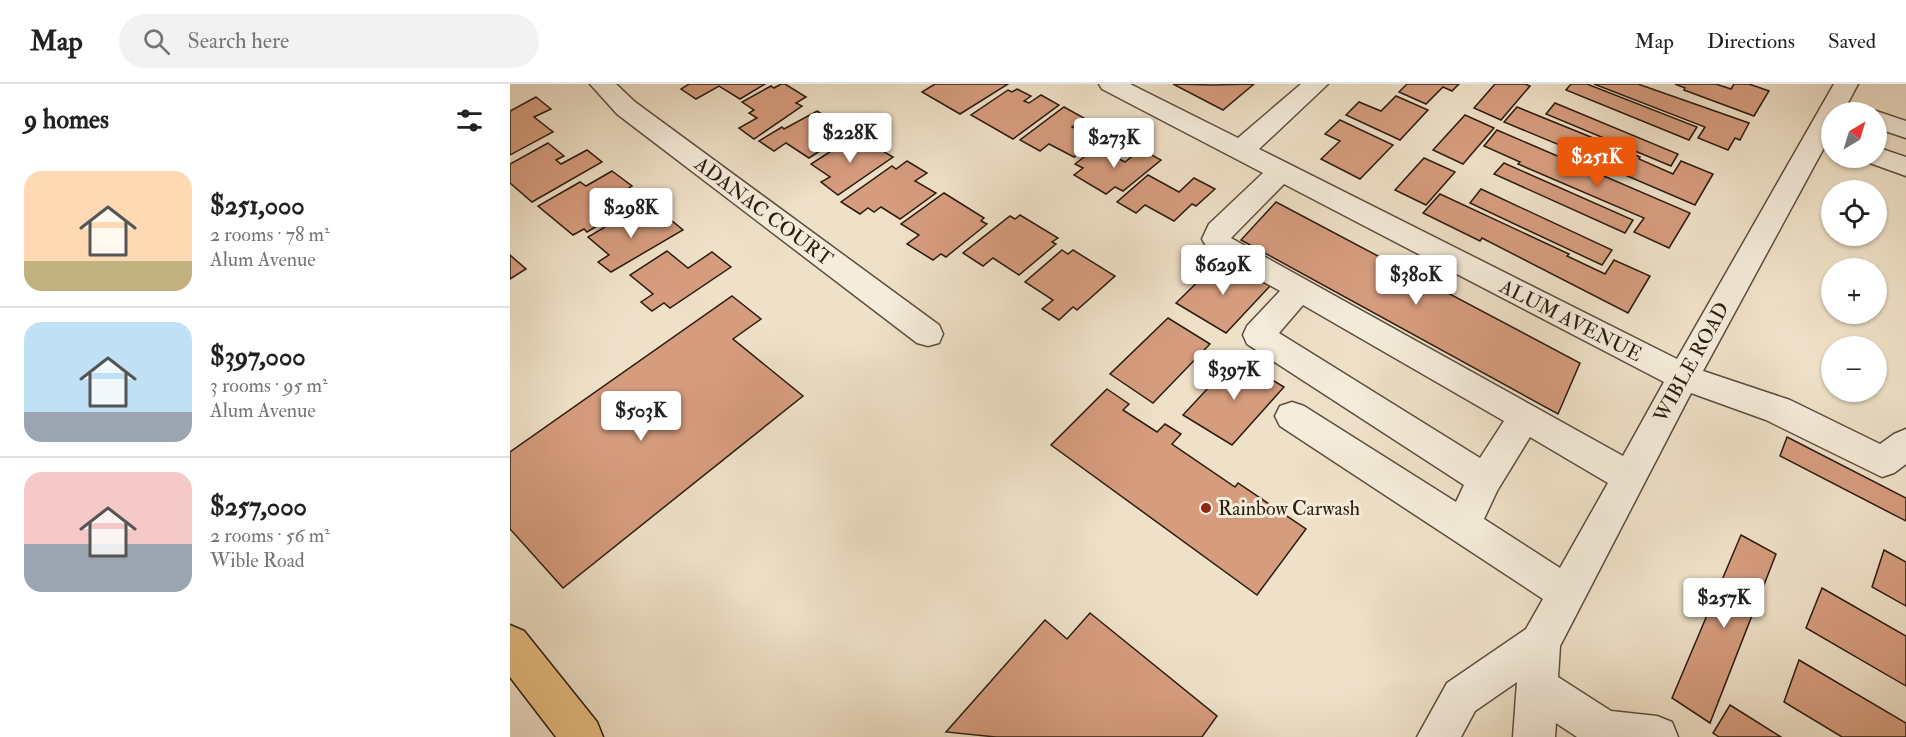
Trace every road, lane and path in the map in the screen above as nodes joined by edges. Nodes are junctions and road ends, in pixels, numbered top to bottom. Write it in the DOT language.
graph roads {
  1 [pos="602,84"];
  2 [pos="1111,84"];
  3 [pos="1316,84"];
  4 [pos="1887,123"];
  5 [pos="1906,130"];
  6 [pos="1821,143"];
  7 [pos="1240,151"];
  8 [pos="1887,160"];
  9 [pos="1906,167"];
  10 [pos="1280,171"];
  11 [pos="1300,289"];
  12 [pos="928,334"];
  13 [pos="1683,376"];
  14 [pos="1292,416"];
  15 [pos="1525,417"];
  16 [pos="1906,444"];
  17 [pos="1629,477"];
  18 [pos="1485,480"];
  19 [pos="1462,526"];
  20 [pos="1566,593"];
  21 [pos="1540,643"];
  22 [pos="515,658"];
  23 [pos="1537,687"];
  24 [pos="1609,734"];
  25 [pos="582,737"];
  26 [pos="1438,737"];
  27 [pos="1534,737"];
  28 [pos="1658,737"];
  1 -- 12 [label="street, ADANAC COURT"];
  2 -- 7 [label="street, ALUM AVENUE"];
  3 -- 7 [label="street"];
  4 -- 5 [label="street"];
  6 -- 13 [label="street, WIBLE ROAD"];
  7 -- 10 [label="street, ALUM AVENUE"];
  8 -- 9 [label="street"];
  10 -- 11 [label="street"];
  10 -- 13 [label="street, ALUM AVENUE"];
  11 -- 15 [label="street"];
  11 -- 18 [label="street"];
  13 -- 16 [label="street, ALUM AVENUE"];
  13 -- 17 [label="street, WIBLE ROAD"];
  14 -- 19 [label="street"];
  15 -- 17 [label="street"];
  15 -- 18 [label="street"];
  17 -- 20 [label="street, WIBLE ROAD"];
  18 -- 19 [label="street"];
  19 -- 20 [label="street"];
  20 -- 21 [label="street, WIBLE ROAD"];
  21 -- 23 [label="street, WIBLE ROAD"];
  21 -- 26 [label="street, WIBLE ROAD"];
  22 -- 25 [label="main road"];
  23 -- 24 [label="street"];
  23 -- 27 [label="street, WIBLE ROAD"];
  24 -- 28 [label="street"];
}
